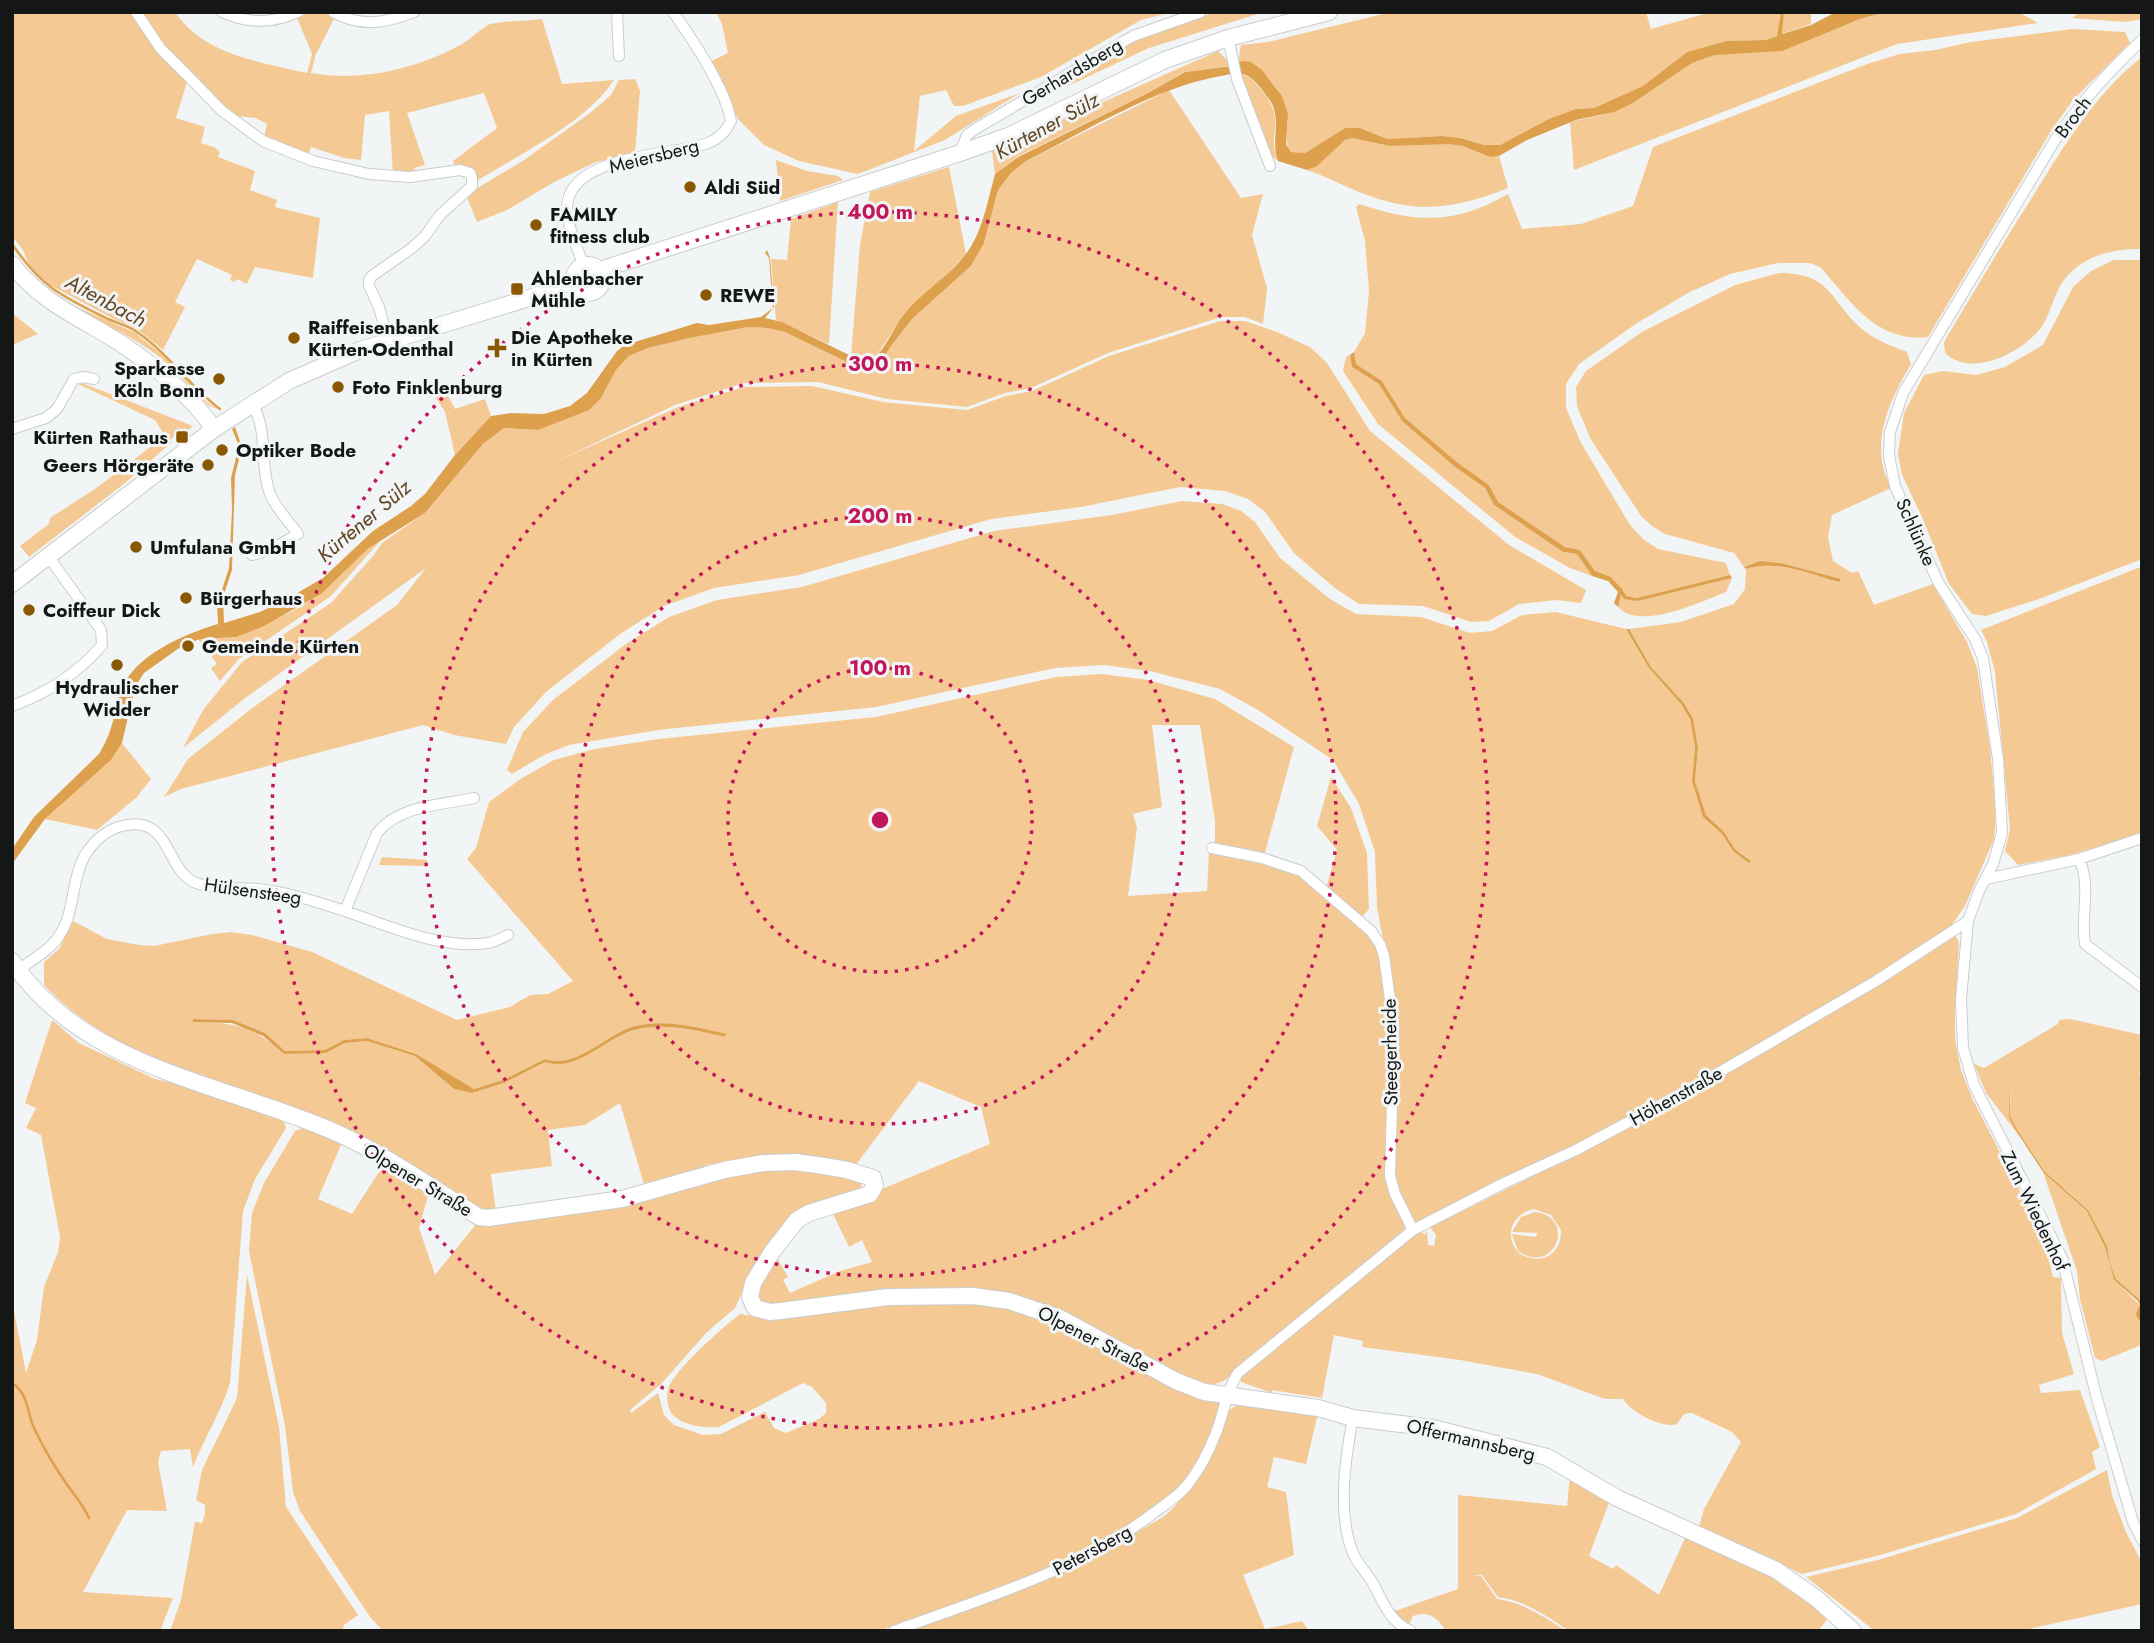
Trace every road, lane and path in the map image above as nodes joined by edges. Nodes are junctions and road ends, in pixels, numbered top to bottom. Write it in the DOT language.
graph roads {
  1 [pos="136,12"];
  2 [pos="222,12"];
  3 [pos="298,12"];
  4 [pos="333,12"];
  5 [pos="415,12"];
  6 [pos="617,12"];
  7 [pos="673,12"];
  8 [pos="1201,12"];
  9 [pos="1329,12"];
  10 [pos="1228,38"];
  11 [pos="2142,40"];
  12 [pos="619,56"];
  13 [pos="960,153"];
  14 [pos="1270,166"];
  15 [pos="2016,202"];
  16 [pos="12,264"];
  17 [pos="583,265"];
  18 [pos="600,270"];
  19 [pos="573,280"];
  20 [pos="388,341"];
  21 [pos="94,379"];
  22 [pos="252,403"];
  23 [pos="12,429"];
  24 [pos="214,429"];
  25 [pos="252,555"];
  26 [pos="48,556"];
  27 [pos="12,584"];
  28 [pos="12,706"];
  29 [pos="474,798"];
  30 [pos="2142,838"];
  31 [pos="1212,848"];
  32 [pos="2079,859"];
  33 [pos="1986,879"];
  34 [pos="345,911"];
  35 [pos="1968,921"];
  36 [pos="508,935"];
  37 [pos="15,965"];
  38 [pos="2142,987"];
  39 [pos="1413,1230"];
  40 [pos="1227,1397"];
  41 [pos="1353,1418"];
  42 [pos="2142,1540"];
  43 [pos="894,1631"];
  44 [pos="1411,1631"];
  45 [pos="1853,1631"];
  1 -- 20 [label="street"];
  2 -- 3 [label="street"];
  4 -- 5 [label="street"];
  6 -- 12 [label="street"];
  7 -- 17 [label="street, Meiersberg"];
  8 -- 13 [label="street, Gerhardsberg"];
  9 -- 10 [label="street"];
  10 -- 13 [label="street"];
  10 -- 14 [label="street"];
  11 -- 15 [label="street, Broch"];
  13 -- 18 [label="street"];
  15 -- 33 [label="street, Schlünke"];
  16 -- 24 [label="street"];
  17 -- 18 [label="street"];
  17 -- 19 [label="street"];
  18 -- 19 [label="street"];
  19 -- 20 [label="street"];
  20 -- 22 [label="street"];
  21 -- 23 [label="street"];
  22 -- 24 [label="street"];
  22 -- 25 [label="street"];
  24 -- 26 [label="street"];
  26 -- 27 [label="street"];
  26 -- 28 [label="street"];
  29 -- 34 [label="street"];
  30 -- 32 [label="street"];
  31 -- 39 [label="street, Steegerheide"];
  32 -- 33 [label="street"];
  32 -- 38 [label="street"];
  33 -- 35 [label="street"];
  34 -- 36 [label="street, Hülsensteeg"];
  34 -- 37 [label="street, Hülsensteeg"];
  35 -- 39 [label="street, Höhenstraße"];
  35 -- 42 [label="street, Zum Wiedenhof"];
  37 -- 40 [label="street, Olpener Straße"];
  39 -- 40 [label="street, Höhenstraße"];
  40 -- 41 [label="street, Offermannsberg"];
  40 -- 43 [label="street, Petersberg"];
  41 -- 44 [label="street"];
  41 -- 45 [label="street, Offermannsberg"];
}
